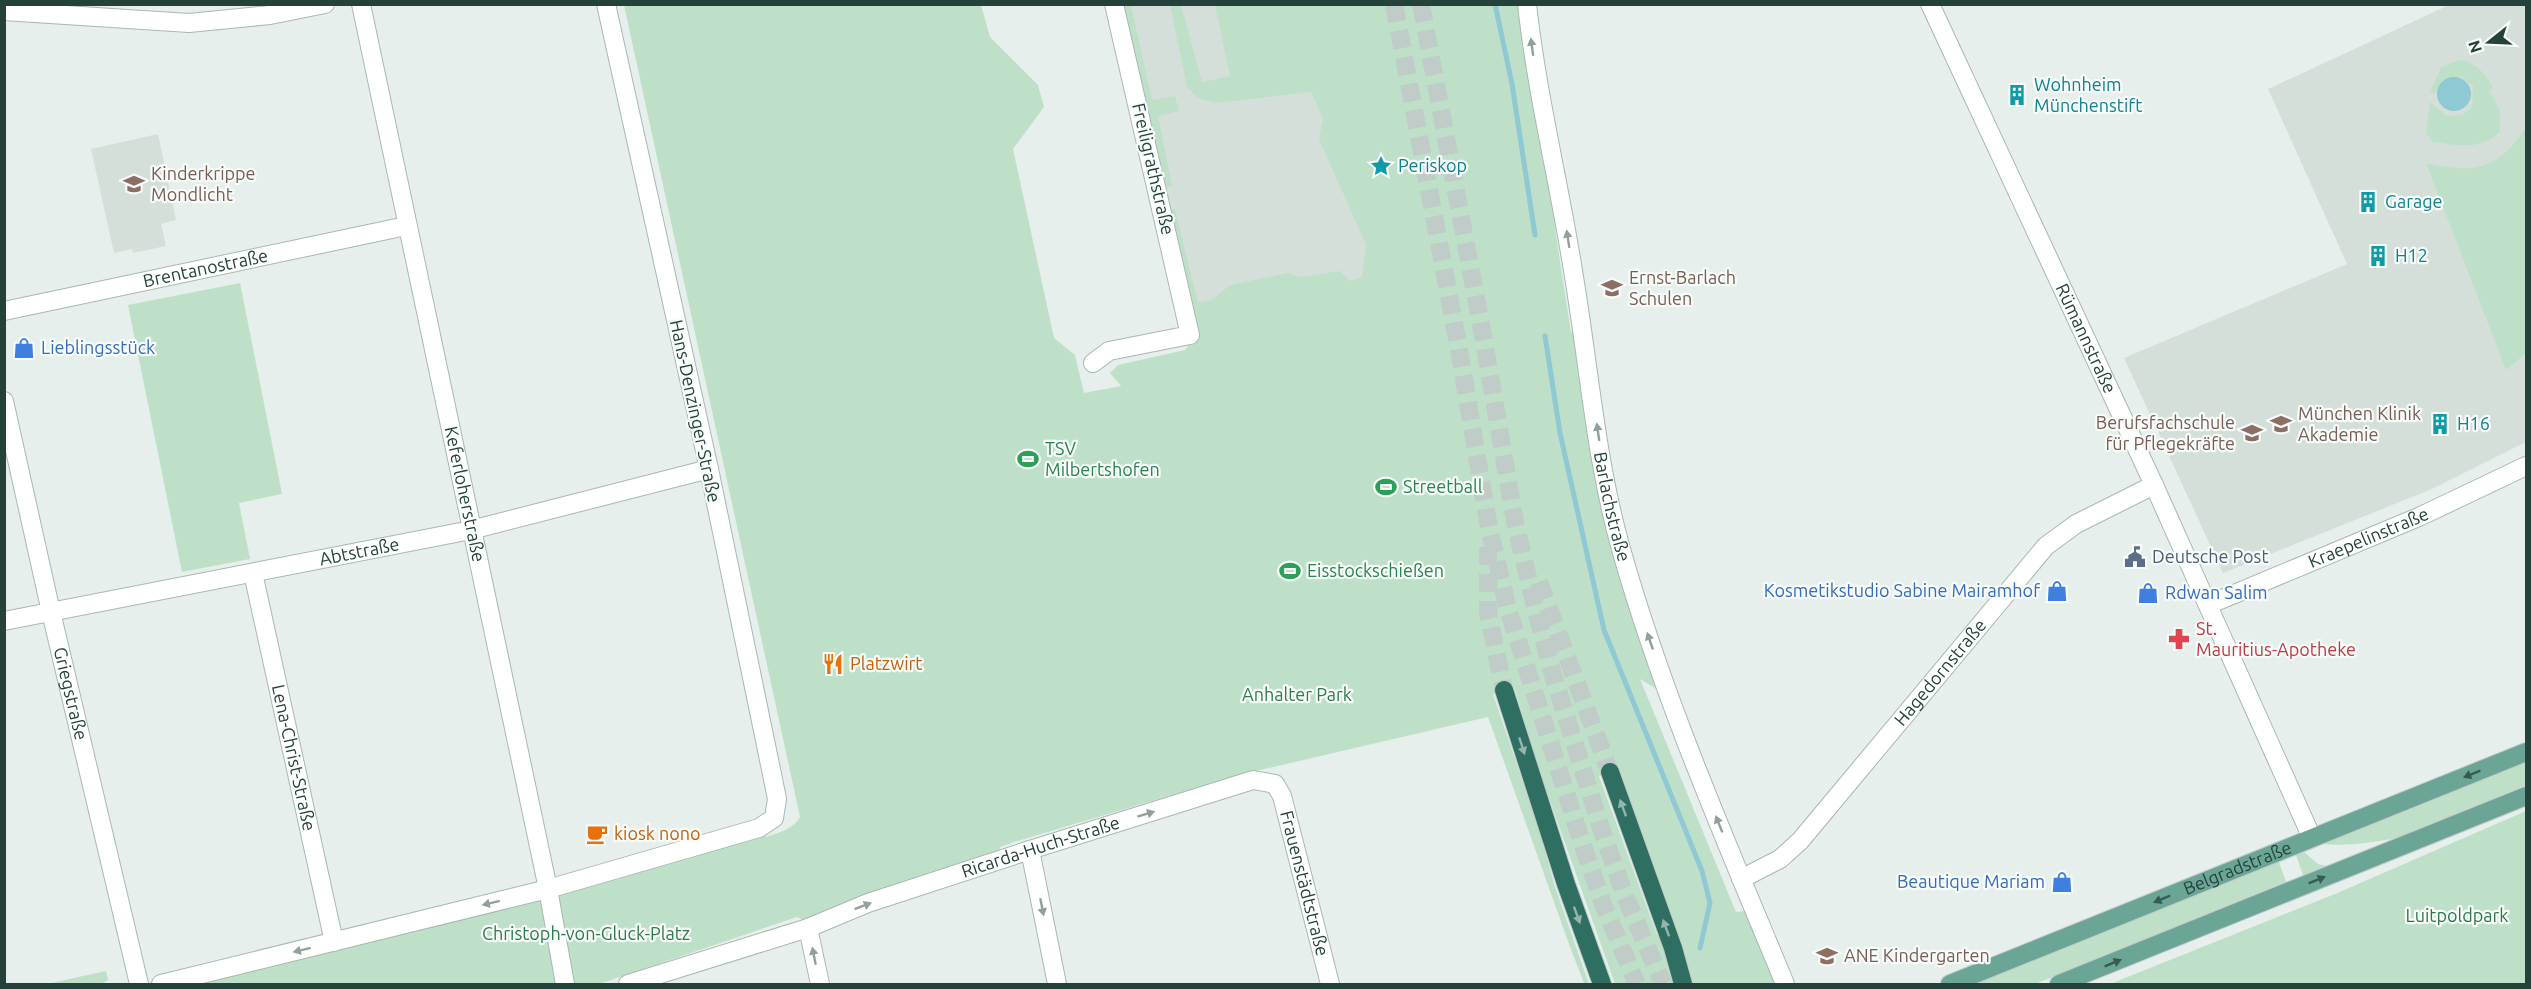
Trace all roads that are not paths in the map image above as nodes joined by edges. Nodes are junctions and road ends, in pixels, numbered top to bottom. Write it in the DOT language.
graph roads {
  1 [pos="326,4"];
  2 [pos="361,4"];
  3 [pos="606,4"];
  4 [pos="1114,4"];
  5 [pos="1527,4"];
  6 [pos="1930,4"];
  7 [pos="4,11"];
  8 [pos="406,226"];
  9 [pos="4,311"];
  10 [pos="1093,363"];
  11 [pos="4,401"];
  12 [pos="2526,466"];
  13 [pos="709,469"];
  14 [pos="2154,485"];
  15 [pos="471,530"];
  16 [pos="254,573"];
  17 [pos="2208,604"];
  18 [pos="51,612"];
  19 [pos="4,621"];
  20 [pos="1504,690"];
  21 [pos="2526,752"];
  22 [pos="1610,772"];
  23 [pos="1275,784"];
  24 [pos="2526,795"];
  25 [pos="2312,838"];
  26 [pos="1030,850"];
  27 [pos="1741,879"];
  28 [pos="548,889"];
  29 [pos="808,927"];
  30 [pos="334,942"];
  31 [pos="139,984"];
  32 [pos="161,984"];
  33 [pos="565,984"];
  34 [pos="628,984"];
  35 [pos="820,984"];
  36 [pos="1057,984"];
  37 [pos="1330,984"];
  38 [pos="1602,984"];
  39 [pos="1683,984"];
  40 [pos="1785,984"];
  41 [pos="1950,984"];
  42 [pos="2059,984"];
  1 -- 7 [label="street"];
  2 -- 8 [label="street, Keferloherstraße"];
  3 -- 13 [label="street, Hans-Denzinger-Straße"];
  4 -- 10 [label="street, Freiligrathstraße"];
  27 -- 5 [label="street, Barlachstraße, one-way"];
  6 -- 14 [label="street, Rümannstraße"];
  8 -- 9 [label="street, Brentanostraße"];
  8 -- 15 [label="street, Keferloherstraße"];
  11 -- 18 [label="street, Griegstraße"];
  12 -- 17 [label="street, Kraepelinstraße"];
  13 -- 15 [label="street, Abtstraße"];
  13 -- 28 [label="street, Hans-Denzinger-Straße"];
  14 -- 17 [label="street, Rümannstraße"];
  14 -- 27 [label="street, Hagedornstraße"];
  15 -- 16 [label="street, Abtstraße"];
  15 -- 28 [label="street, Keferloherstraße"];
  16 -- 18 [label="street, Abtstraße"];
  16 -- 30 [label="street, Lena-Christ-Straße"];
  17 -- 25 [label="street, Rümannstraße"];
  18 -- 19 [label="street, Abtstraße"];
  18 -- 31 [label="street, Griegstraße"];
  20 -- 38 [label="highway, one-way"];
  21 -- 25 [label="main road, Belgradstraße, one-way"];
  39 -- 22 [label="highway, one-way"];
  26 -- 23 [label="street, Ricarda-Huch-Straße, one-way"];
  23 -- 37 [label="street, Frauenstädtstraße"];
  42 -- 24 [label="main road, one-way"];
  25 -- 41 [label="main road, Belgradstraße, one-way"];
  29 -- 26 [label="street, Ricarda-Huch-Straße, one-way"];
  26 -- 36 [label="street, one-way"];
  27 -- 40 [label="street, Barlachstraße"];
  28 -- 30 [label="street, one-way"];
  28 -- 33 [label="street, Keferloherstraße"];
  29 -- 34 [label="street"];
  35 -- 29 [label="street, one-way"];
  30 -- 32 [label="street, one-way"];
}
